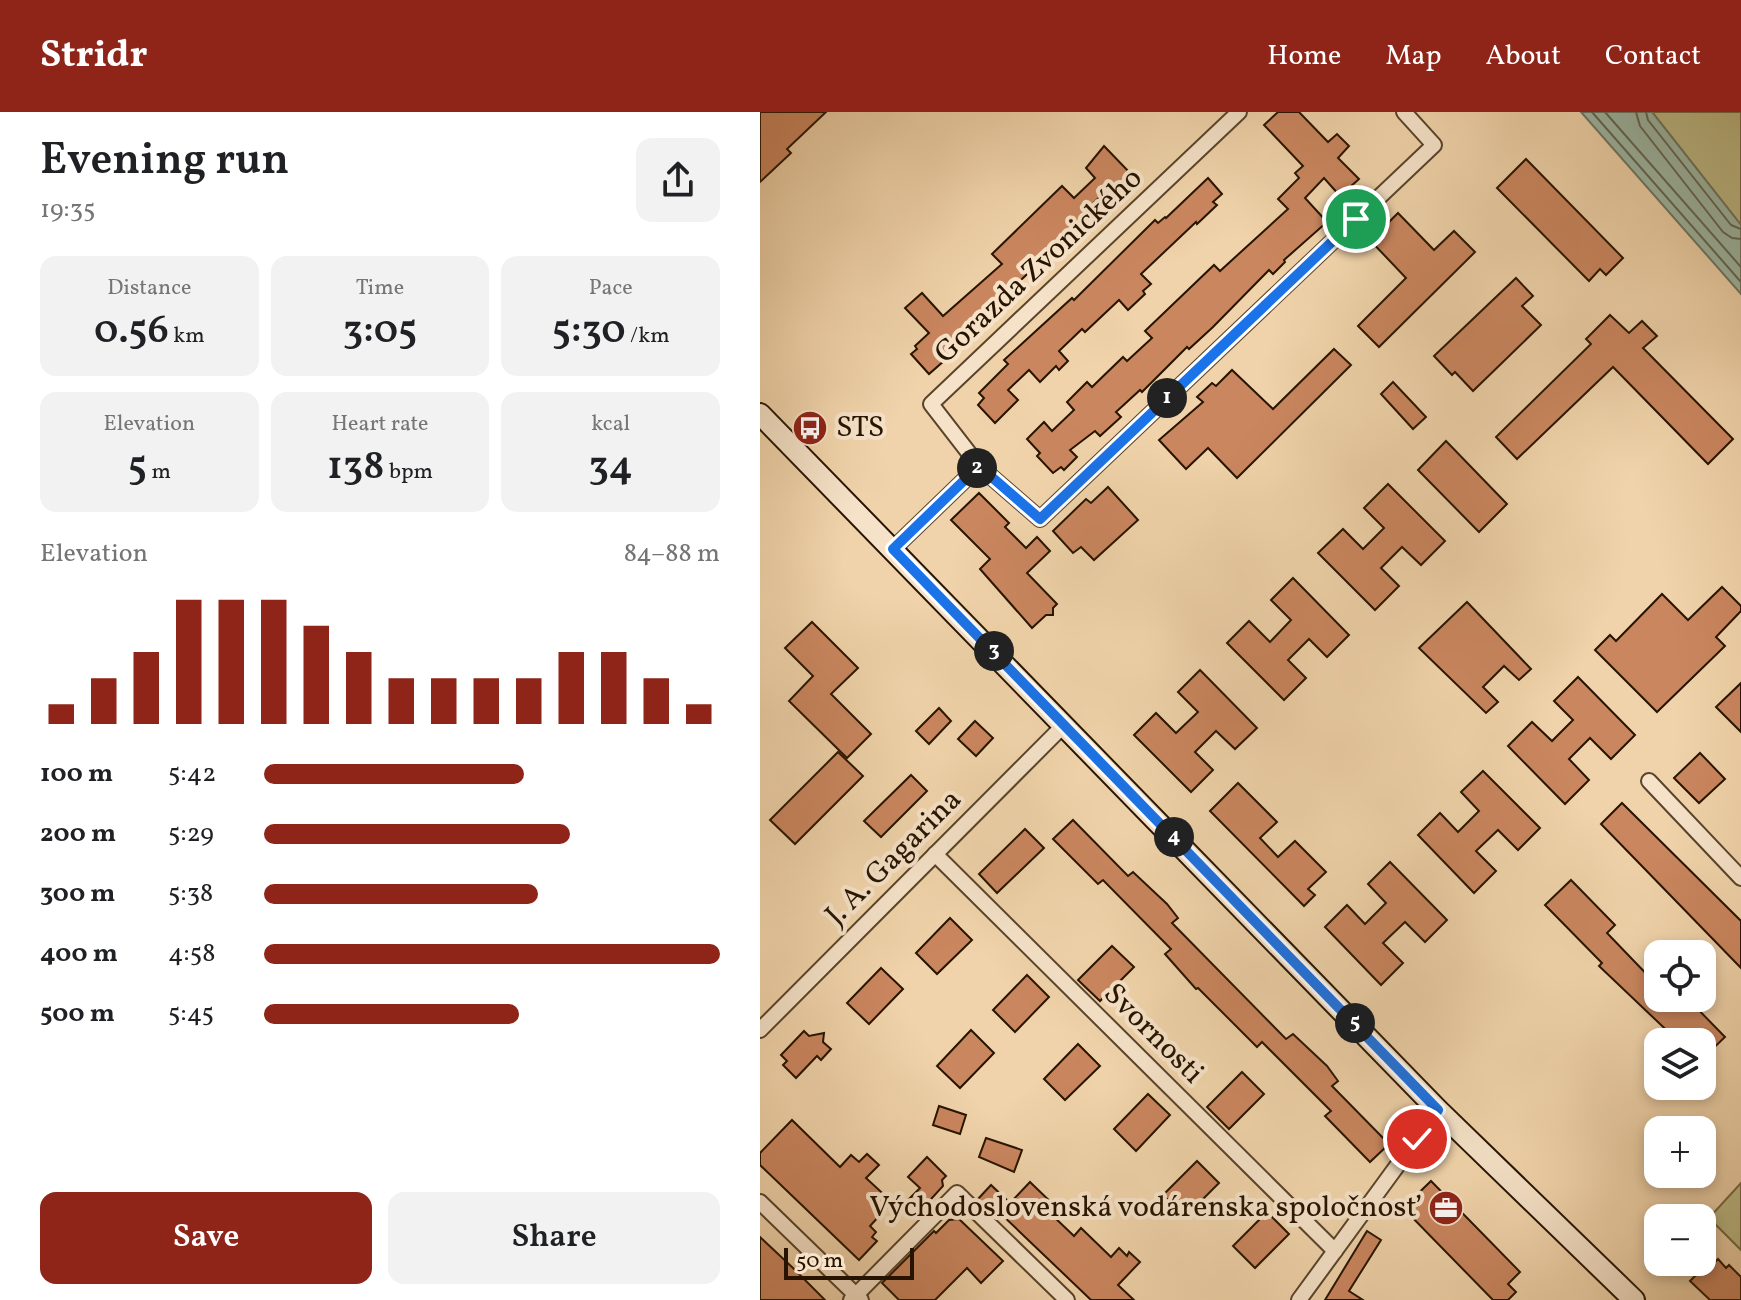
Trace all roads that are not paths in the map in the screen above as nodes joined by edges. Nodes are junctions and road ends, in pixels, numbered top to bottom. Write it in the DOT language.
graph roads {
  1 [pos="1239,112"];
  2 [pos="1404,112"];
  3 [pos="760,414"];
  4 [pos="979,466"];
  5 [pos="893,549"];
  6 [pos="1065,724"];
  7 [pos="1649,781"];
  8 [pos="935,854"];
  9 [pos="1741,878"];
  10 [pos="760,1030"];
  11 [pos="1438,1110"];
  12 [pos="760,1202"];
  13 [pos="1335,1251"];
  14 [pos="856,1298"];
  15 [pos="1067,1300"];
  16 [pos="1299,1300"];
  17 [pos="1634,1300"];
  1 -- 4 [label="street, Gorazda Zvonického"];
  2 -- 4 [label="street, Gorazda Zvonického"];
  3 -- 5 [label="street"];
  4 -- 5 [label="street"];
  5 -- 6 [label="street"];
  6 -- 8 [label="street, J. A. Gagarina"];
  6 -- 11 [label="street"];
  7 -- 9 [label="street"];
  8 -- 10 [label="street, J. A. Gagarina"];
  8 -- 13 [label="street, Svornosti"];
  11 -- 13 [label="street"];
  11 -- 17 [label="street"];
  12 -- 14 [label="street"];
  13 -- 16 [label="street"];
  14 -- 15 [label="street"];
}
